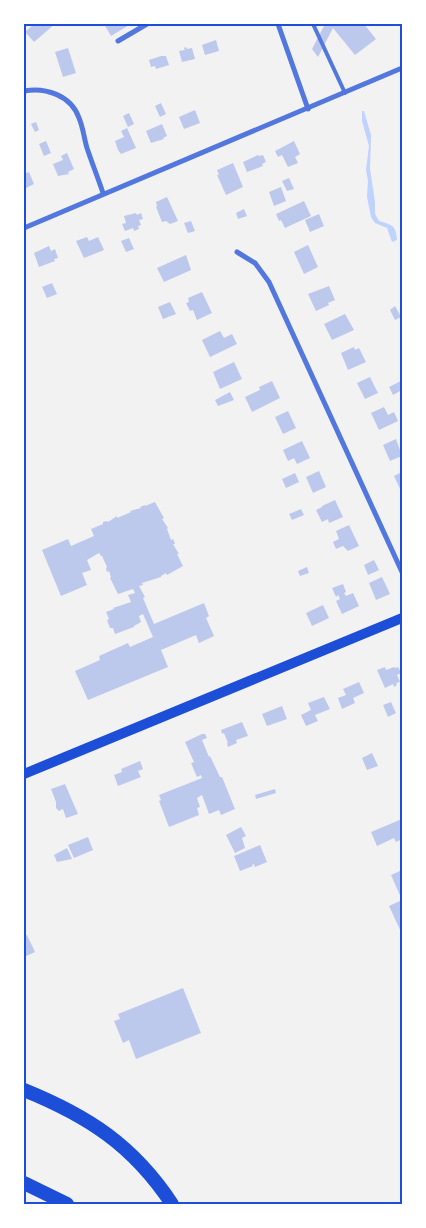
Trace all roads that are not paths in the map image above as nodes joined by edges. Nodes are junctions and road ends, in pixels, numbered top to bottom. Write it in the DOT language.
graph roads {
  1 [pos="147,24"];
  2 [pos="278,24"];
  3 [pos="313,24"];
  4 [pos="118,41"];
  5 [pos="402,68"];
  6 [pos="24,91"];
  7 [pos="345,93"];
  8 [pos="308,109"];
  9 [pos="104,193"];
  10 [pos="24,228"];
  11 [pos="237,252"];
  12 [pos="402,572"];
  13 [pos="402,618"];
  14 [pos="24,774"];
  15 [pos="24,1090"];
  16 [pos="24,1183"];
  17 [pos="67,1204"];
  18 [pos="172,1204"];
  1 -- 4 [label="street"];
  2 -- 8 [label="street"];
  3 -- 7 [label="lane"];
  5 -- 7 [label="street"];
  6 -- 9 [label="street"];
  7 -- 8 [label="street"];
  8 -- 9 [label="street"];
  9 -- 10 [label="street"];
  11 -- 12 [label="street"];
  13 -- 14 [label="main road"];
  15 -- 18 [label="highway"];
  16 -- 17 [label="highway"];
}
